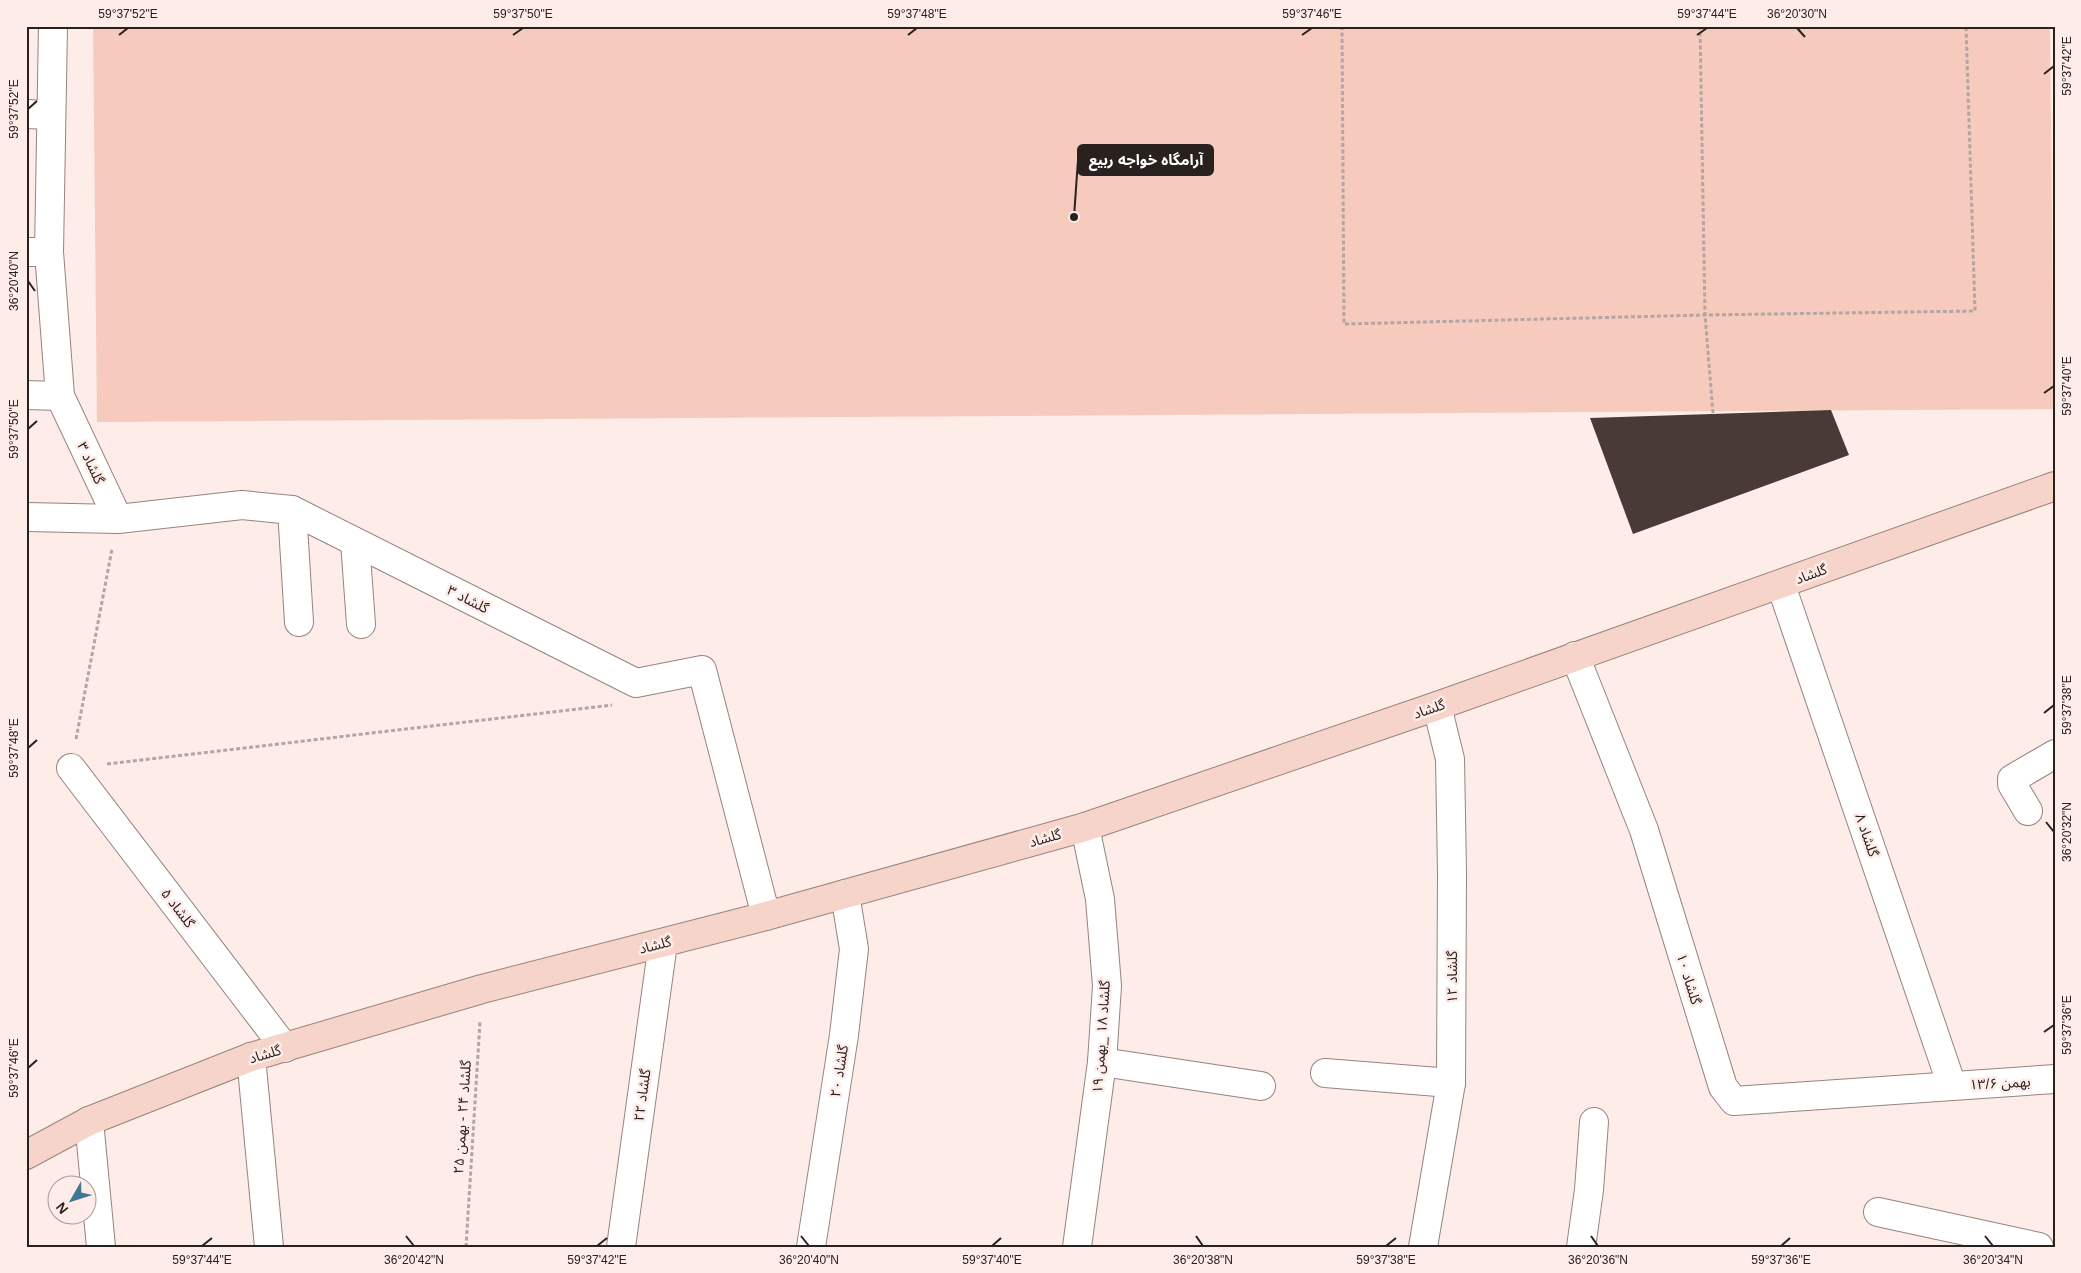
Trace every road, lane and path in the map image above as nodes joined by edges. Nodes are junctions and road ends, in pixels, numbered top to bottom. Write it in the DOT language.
graph roads {
  1 [pos="54,26"];
  2 [pos="1342,26"];
  3 [pos="1700,26"];
  4 [pos="1966,26"];
  5 [pos="39,114"];
  6 [pos="38,252"];
  7 [pos="1705,315"];
  8 [pos="26,395"];
  9 [pos="60,396"];
  10 [pos="1713,412"];
  11 [pos="2055,486"];
  12 [pos="292,510"];
  13 [pos="26,517"];
  14 [pos="118,519"];
  15 [pos="355,542"];
  16 [pos="1781,584"];
  17 [pos="299,622"];
  18 [pos="361,624"];
  19 [pos="1575,656"];
  20 [pos="636,683"];
  21 [pos="1438,706"];
  22 [pos="2055,754"];
  23 [pos="71,768"];
  24 [pos="2028,811"];
  25 [pos="1085,827"];
  26 [pos="845,894"];
  27 [pos="766,916"];
  28 [pos="663,943"];
  29 [pos="482,989"];
  30 [pos="285,1048"];
  31 [pos="251,1057"];
  32 [pos="1102,1062"];
  33 [pos="1325,1073"];
  34 [pos="2055,1079"];
  35 [pos="1451,1083"];
  36 [pos="1261,1086"];
  37 [pos="1945,1086"];
  38 [pos="89,1121"];
  39 [pos="1594,1122"];
  40 [pos="26,1155"];
  41 [pos="1878,1212"];
  42 [pos="101,1247"];
  43 [pos="268,1247"];
  44 [pos="466,1247"];
  45 [pos="621,1247"];
  46 [pos="811,1247"];
  47 [pos="1076,1247"];
  48 [pos="1423,1247"];
  49 [pos="1581,1247"];
  50 [pos="2039,1247"];
  1 -- 5 [label="street"];
  2 -- 7 [label="path"];
  3 -- 7 [label="path"];
  4 -- 7 [label="path"];
  5 -- 6 [label="street"];
  6 -- 9 [label="street"];
  7 -- 10 [label="path"];
  8 -- 9 [label="street"];
  9 -- 14 [label="street, گلشاد ۳"];
  11 -- 16 [label="street, گلشاد"];
  12 -- 14 [label="street, گلشاد ۳"];
  12 -- 15 [label="street, گلشاد ۳"];
  12 -- 17 [label="street"];
  13 -- 14 [label="street"];
  14 -- 23 [label="path"];
  15 -- 18 [label="street"];
  15 -- 20 [label="street, گلشاد ۳"];
  16 -- 19 [label="street, گلشاد"];
  16 -- 37 [label="street, گلشاد ۸"];
  19 -- 21 [label="street, گلشاد"];
  19 -- 37 [label="street, گلشاد ۱۰"];
  20 -- 23 [label="path"];
  20 -- 27 [label="street"];
  21 -- 25 [label="street, گلشاد"];
  21 -- 35 [label="street, گلشاد ۱۲"];
  22 -- 24 [label="street"];
  23 -- 30 [label="street, گلشاد ۵"];
  25 -- 26 [label="street, گلشاد"];
  25 -- 32 [label="street, گلشاد ۱۸ _بهمن ۱۹"];
  26 -- 27 [label="street, گلشاد"];
  26 -- 46 [label="street, گلشاد ۲۰"];
  27 -- 28 [label="street, گلشاد"];
  28 -- 29 [label="street, گلشاد"];
  28 -- 45 [label="street, گلشاد ۲۲"];
  29 -- 30 [label="street, گلشاد"];
  29 -- 44 [label="path, گلشاد ۲۴ - بهمن ۲۵"];
  30 -- 31 [label="street, گلشاد"];
  31 -- 38 [label="street, گلشاد"];
  31 -- 43 [label="street"];
  32 -- 36 [label="street"];
  32 -- 47 [label="street, گلشاد ۱۸ _بهمن ۱۹"];
  33 -- 35 [label="street"];
  34 -- 37 [label="street, بهمن ۱۳/۶"];
  35 -- 48 [label="street, گلشاد ۱۲"];
  38 -- 40 [label="street, گلشاد"];
  38 -- 42 [label="street"];
  39 -- 49 [label="street"];
  41 -- 50 [label="street"];
}
